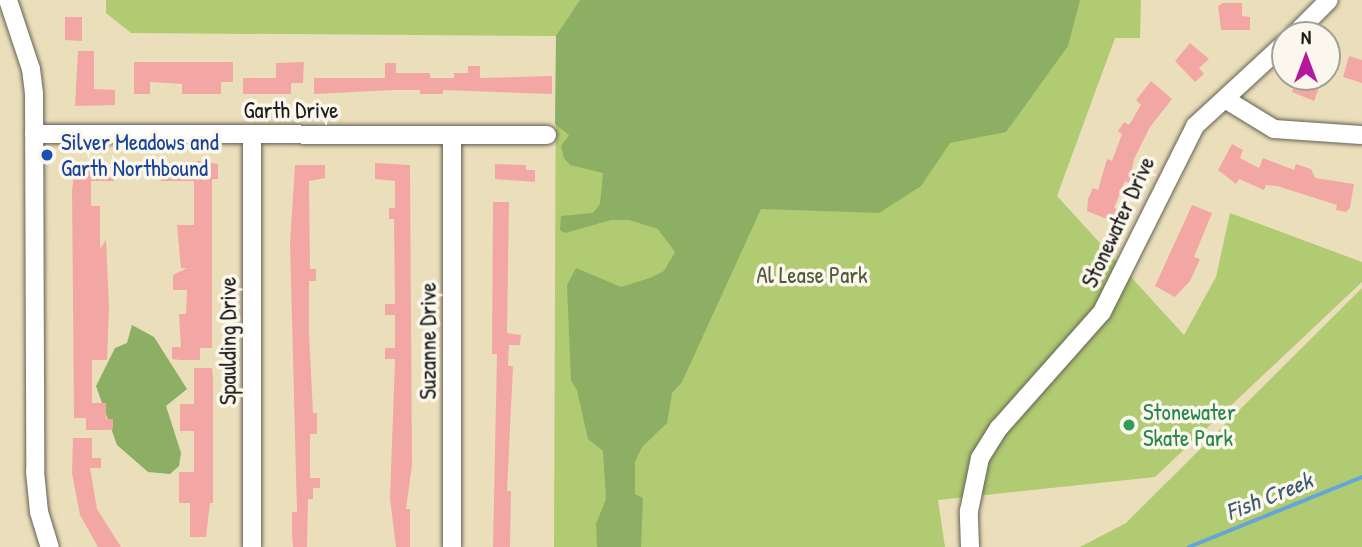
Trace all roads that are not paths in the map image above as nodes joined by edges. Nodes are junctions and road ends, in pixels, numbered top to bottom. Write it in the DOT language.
graph roads {
  1 [pos="8,0"];
  2 [pos="1329,0"];
  3 [pos="1308,21"];
  4 [pos="1271,56"];
  5 [pos="1225,99"];
  6 [pos="34,134"];
  7 [pos="252,135"];
  8 [pos="452,135"];
  9 [pos="547,135"];
  10 [pos="1361,135"];
  11 [pos="50,547"];
  12 [pos="252,547"];
  13 [pos="452,547"];
  14 [pos="970,547"];
  1 -- 6 [label="street"];
  2 -- 3 [label="street"];
  4 -- 5 [label="street, Stonewater Drive"];
  5 -- 10 [label="street"];
  5 -- 14 [label="street, Stonewater Drive"];
  6 -- 7 [label="street, Garth Drive"];
  6 -- 11 [label="street"];
  7 -- 8 [label="street, Garth Drive"];
  7 -- 12 [label="street, Spaulding Drive"];
  8 -- 9 [label="street, Garth Drive"];
  8 -- 13 [label="street, Suzanne Drive"];
}
